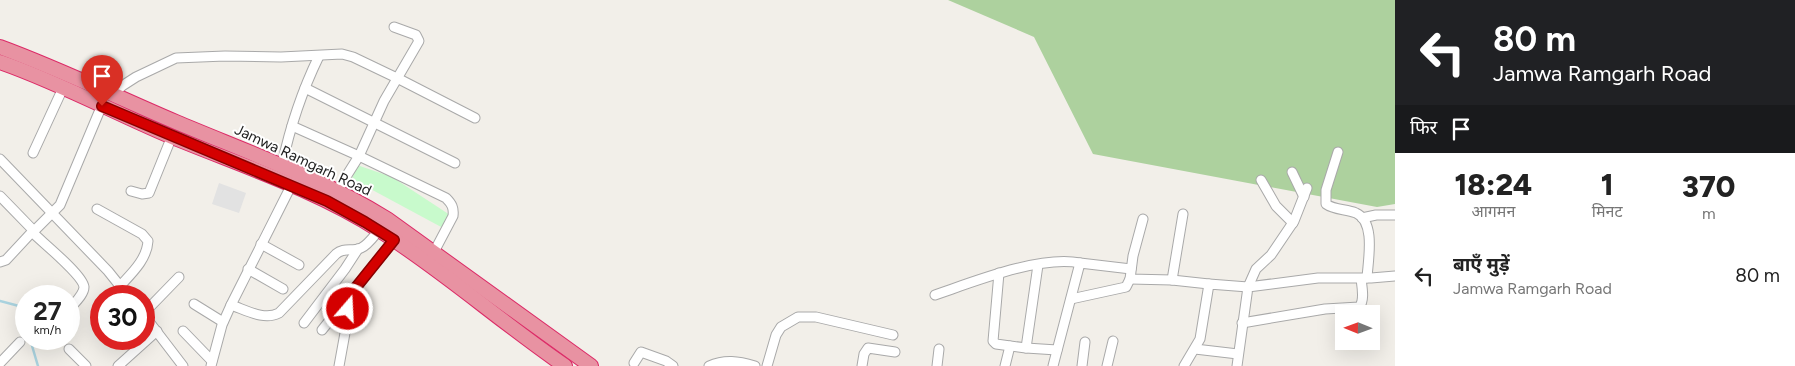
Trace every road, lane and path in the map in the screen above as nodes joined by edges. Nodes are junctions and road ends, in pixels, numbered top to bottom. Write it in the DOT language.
graph roads {
  1 [pos="394,27"];
  2 [pos="0,47"];
  3 [pos="319,56"];
  4 [pos="0,63"];
  5 [pos="399,79"];
  6 [pos="64,88"];
  7 [pos="304,88"];
  8 [pos="113,96"];
  9 [pos="102,106"];
  10 [pos="474,118"];
  11 [pos="374,123"];
  12 [pos="292,126"];
  13 [pos="172,136"];
  14 [pos="1338,152"];
  15 [pos="33,153"];
  16 [pos="359,156"];
  17 [pos="0,159"];
  18 [pos="455,163"];
  19 [pos="282,165"];
  20 [pos="1292,172"];
  21 [pos="298,173"];
  22 [pos="1261,180"];
  23 [pos="291,185"];
  24 [pos="131,191"];
  25 [pos="336,191"];
  26 [pos="0,196"];
  27 [pos="97,209"];
  28 [pos="51,214"];
  29 [pos="1183,214"];
  30 [pos="1395,215"];
  31 [pos="1362,218"];
  32 [pos="1143,219"];
  33 [pos="1292,223"];
  34 [pos="379,230"];
  35 [pos="33,232"];
  36 [pos="394,240"];
  37 [pos="261,244"];
  38 [pos="358,249"];
  39 [pos="434,252"];
  40 [pos="0,262"];
  41 [pos="1080,263"];
  42 [pos="299,265"];
  43 [pos="1038,265"];
  44 [pos="1131,268"];
  45 [pos="248,269"];
  46 [pos="999,273"];
  47 [pos="1395,276"];
  48 [pos="179,277"];
  49 [pos="1364,278"];
  50 [pos="1130,279"];
  51 [pos="1172,280"];
  52 [pos="1210,284"];
  53 [pos="119,285"];
  54 [pos="121,285"];
  55 [pos="1248,287"];
  56 [pos="283,289"];
  57 [pos="935,295"];
  58 [pos="80,296"];
  59 [pos="349,296"];
  60 [pos="1070,299"];
  61 [pos="155,302"];
  62 [pos="194,304"];
  63 [pos="231,305"];
  64 [pos="223,322"];
  65 [pos="304,322"];
  66 [pos="1242,323"];
  67 [pos="155,328"];
  68 [pos="322,330"];
  69 [pos="157,331"];
  70 [pos="183,331"];
  71 [pos="893,335"];
  72 [pos="1113,341"];
  73 [pos="1086,342"];
  74 [pos="1010,346"];
  75 [pos="15,347"];
  76 [pos="1026,348"];
  77 [pos="1195,348"];
  78 [pos="939,349"];
  79 [pos="71,350"];
  80 [pos="1056,350"];
  81 [pos="895,352"];
  82 [pos="1238,354"];
  83 [pos="0,363"];
  84 [pos="634,363"];
  85 [pos="211,364"];
  86 [pos="86,366"];
  87 [pos="118,366"];
  88 [pos="183,366"];
  89 [pos="339,366"];
  90 [pos="566,366"];
  91 [pos="592,366"];
  92 [pos="673,366"];
  93 [pos="708,366"];
  94 [pos="755,366"];
  95 [pos="768,366"];
  96 [pos="862,366"];
  97 [pos="937,366"];
  98 [pos="1005,366"];
  99 [pos="1053,366"];
  100 [pos="1082,366"];
  101 [pos="1107,366"];
  102 [pos="1184,366"];
  103 [pos="1237,366"];
  1 -- 5 [label="street"];
  2 -- 8 [label="highway, Jamwa Ramgarh Road"];
  3 -- 5 [label="street"];
  3 -- 7 [label="street"];
  3 -- 8 [label="street"];
  4 -- 6 [label="highway, Jamwa Ramgarh Road"];
  5 -- 10 [label="street"];
  5 -- 11 [label="street"];
  6 -- 9 [label="highway, Jamwa Ramgarh Road"];
  6 -- 15 [label="street"];
  7 -- 11 [label="street"];
  7 -- 12 [label="street"];
  8 -- 19 [label="highway, Jamwa Ramgarh Road"];
  9 -- 13 [label="highway, Jamwa Ramgarh Road"];
  9 -- 28 [label="street"];
  11 -- 16 [label="street"];
  11 -- 18 [label="street"];
  12 -- 16 [label="street"];
  12 -- 19 [label="street"];
  13 -- 23 [label="highway, Jamwa Ramgarh Road"];
  13 -- 24 [label="street"];
  14 -- 31 [label="street"];
  16 -- 25 [label="street"];
  16 -- 39 [label="street"];
  17 -- 28 [label="street"];
  19 -- 21 [label="highway, Jamwa Ramgarh Road"];
  20 -- 33 [label="street"];
  21 -- 23 [label="street"];
  21 -- 25 [label="highway, Jamwa Ramgarh Road"];
  22 -- 33 [label="street"];
  23 -- 34 [label="highway, Jamwa Ramgarh Road"];
  23 -- 37 [label="street"];
  25 -- 39 [label="highway, Jamwa Ramgarh Road"];
  26 -- 35 [label="street"];
  27 -- 54 [label="street"];
  28 -- 35 [label="street"];
  28 -- 53 [label="street"];
  29 -- 51 [label="street"];
  30 -- 31 [label="street"];
  31 -- 49 [label="street"];
  32 -- 44 [label="street"];
  33 -- 55 [label="street"];
  34 -- 36 [label="highway, Jamwa Ramgarh Road"];
  34 -- 38 [label="street"];
  35 -- 40 [label="street"];
  35 -- 58 [label="street"];
  36 -- 59 [label="street"];
  36 -- 90 [label="highway, Jamwa Ramgarh Road"];
  37 -- 42 [label="street"];
  37 -- 45 [label="street"];
  38 -- 63 [label="street"];
  38 -- 65 [label="street"];
  39 -- 91 [label="highway, Jamwa Ramgarh Road"];
  41 -- 43 [label="street"];
  41 -- 44 [label="street"];
  41 -- 60 [label="street"];
  43 -- 46 [label="street"];
  43 -- 76 [label="street"];
  44 -- 50 [label="street"];
  45 -- 56 [label="street"];
  45 -- 63 [label="street"];
  46 -- 57 [label="street"];
  46 -- 74 [label="street"];
  47 -- 49 [label="street"];
  48 -- 61 [label="street"];
  49 -- 55 [label="street"];
  49 -- 66 [label="street"];
  50 -- 51 [label="street"];
  50 -- 60 [label="street"];
  51 -- 52 [label="street"];
  52 -- 55 [label="street"];
  52 -- 77 [label="street"];
  55 -- 66 [label="street"];
  59 -- 68 [label="street"];
  59 -- 89 [label="street"];
  60 -- 80 [label="street"];
  62 -- 64 [label="street"];
  63 -- 64 [label="street"];
  64 -- 85 [label="street"];
  66 -- 82 [label="street"];
  67 -- 69 [label="street"];
  69 -- 87 [label="street"];
  69 -- 88 [label="street"];
  70 -- 85 [label="street"];
  71 -- 95 [label="street"];
  72 -- 101 [label="street"];
  73 -- 100 [label="street"];
  74 -- 76 [label="street"];
  74 -- 98 [label="street"];
  75 -- 83 [label="street"];
  76 -- 80 [label="street"];
  77 -- 82 [label="street"];
  77 -- 102 [label="street"];
  78 -- 97 [label="street"];
  79 -- 86 [label="street"];
  80 -- 99 [label="street"];
  81 -- 96 [label="street"];
  82 -- 103 [label="street"];
  84 -- 92 [label="street"];
  93 -- 94 [label="street"];
}
